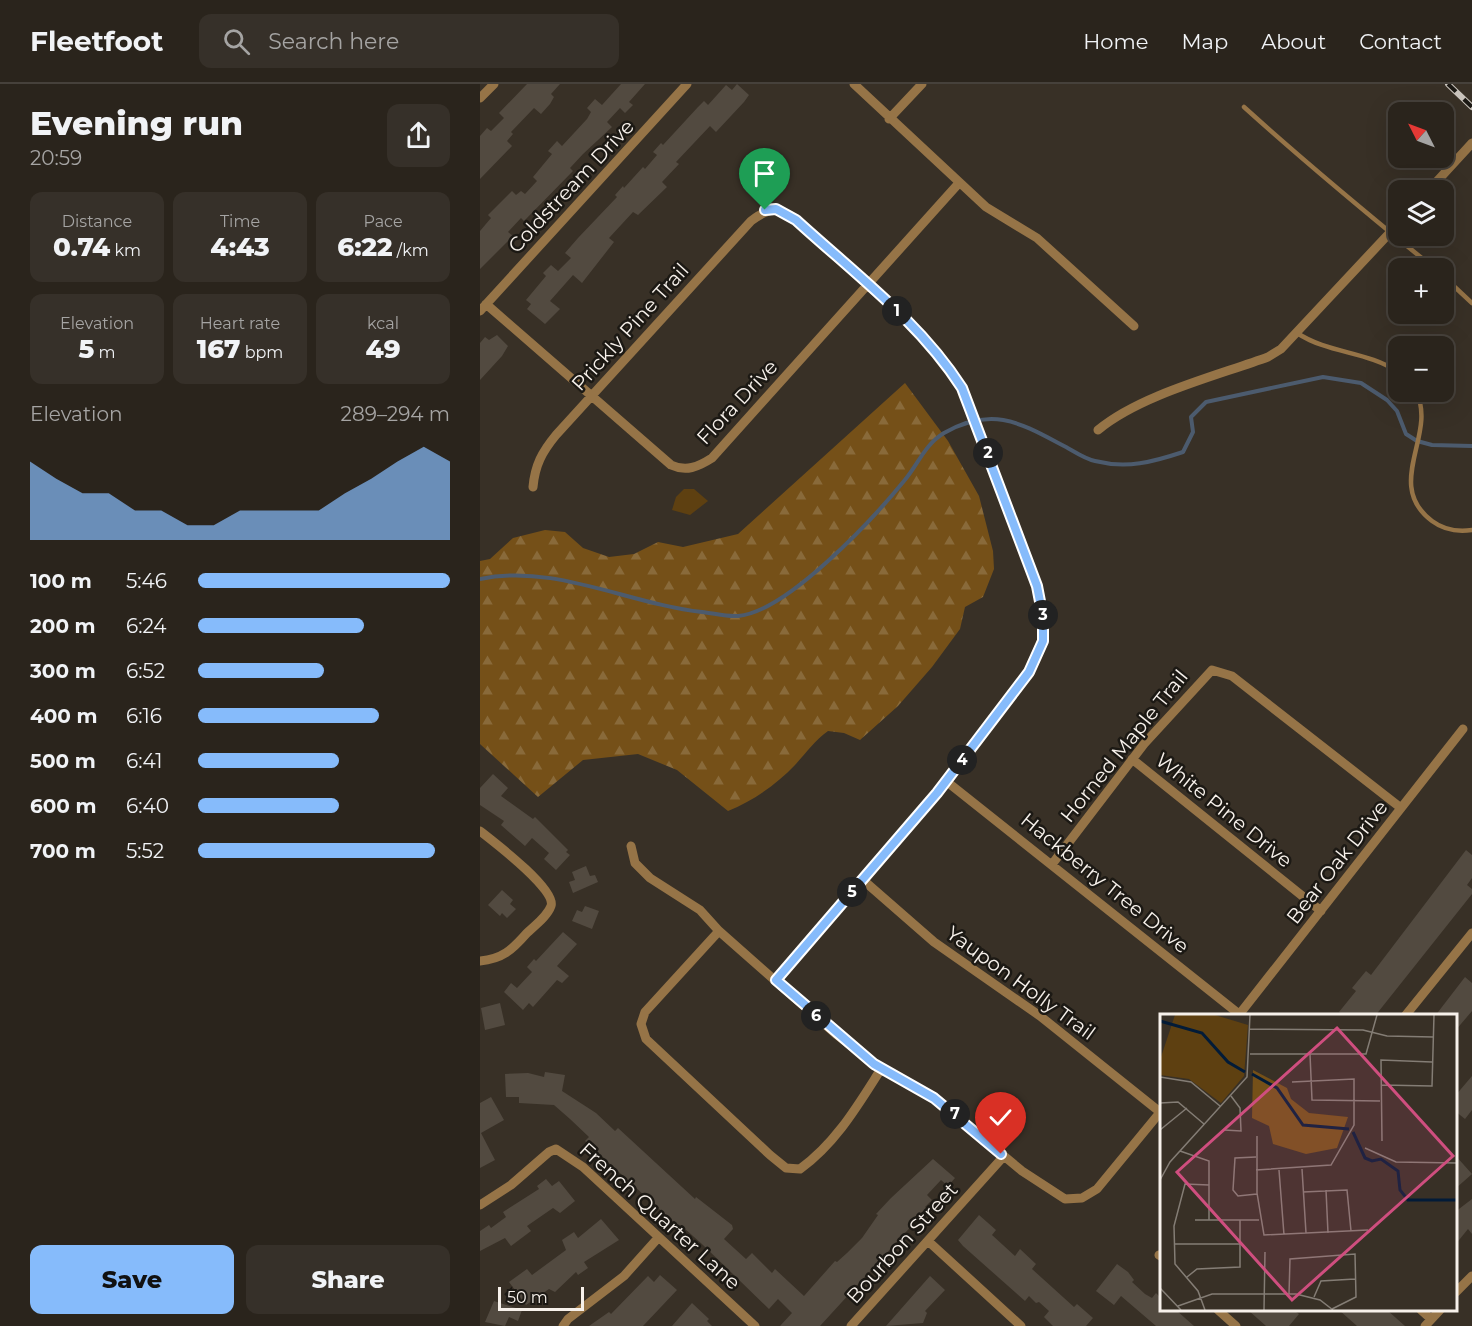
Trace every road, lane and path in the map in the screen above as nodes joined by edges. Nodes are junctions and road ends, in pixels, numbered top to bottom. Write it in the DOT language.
graph roads {
  1 [pos="494,84"];
  2 [pos="687,84"];
  3 [pos="854,84"];
  4 [pos="922,84"];
  5 [pos="480,98"];
  6 [pos="1244,107"];
  7 [pos="890,119"];
  8 [pos="1472,143"];
  9 [pos="1438,180"];
  10 [pos="959,183"];
  11 [pos="1388,223"];
  12 [pos="1388,236"];
  13 [pos="1413,246"];
  14 [pos="1424,258"];
  15 [pos="867,285"];
  16 [pos="1454,286"];
  17 [pos="1472,303"];
  18 [pos="483,308"];
  19 [pos="1134,326"];
  20 [pos="1297,333"];
  21 [pos="1388,366"];
  22 [pos="592,396"];
  23 [pos="1421,402"];
  24 [pos="1098,430"];
  25 [pos="533,487"];
  26 [pos="1472,530"];
  27 [pos="1463,729"];
  28 [pos="1132,759"];
  29 [pos="946,781"];
  30 [pos="1401,808"];
  31 [pos="480,831"];
  32 [pos="631,846"];
  33 [pos="1053,863"];
  34 [pos="863,880"];
  35 [pos="1321,911"];
  36 [pos="719,931"];
  37 [pos="1472,933"];
  38 [pos="480,961"];
  39 [pos="776,980"];
  40 [pos="1238,1014"];
  41 [pos="1240,1014"];
  42 [pos="1407,1014"];
  43 [pos="881,1069"];
  44 [pos="1160,1110"];
  45 [pos="1160,1112"];
  46 [pos="1004,1156"];
  47 [pos="480,1205"];
  48 [pos="658,1238"];
  49 [pos="928,1241"];
  50 [pos="1472,1276"];
  51 [pos="1457,1290"];
  52 [pos="1219,1311"];
  53 [pos="1439,1311"];
  54 [pos="1428,1323"];
  55 [pos="563,1326"];
  56 [pos="755,1326"];
  57 [pos="851,1326"];
  58 [pos="1022,1326"];
  59 [pos="1236,1326"];
  1 -- 5 [label="street"];
  2 -- 18 [label="street, Coldstream Drive"];
  3 -- 7 [label="street"];
  4 -- 7 [label="street"];
  6 -- 11 [label="lane"];
  7 -- 10 [label="street"];
  8 -- 9 [label="street"];
  10 -- 15 [label="street, Flora Drive"];
  10 -- 19 [label="street"];
  12 -- 20 [label="street"];
  13 -- 14 [label="lane"];
  15 -- 22 [label="street, Flora Drive"];
  15 -- 22 [label="street, Prickly Pine Trail"];
  15 -- 29 [label="street"];
  16 -- 17 [label="lane"];
  18 -- 22 [label="street, Flora Drive"];
  20 -- 21 [label="lane"];
  20 -- 24 [label="street"];
  22 -- 25 [label="street, Prickly Pine Trail"];
  23 -- 26 [label="lane"];
  27 -- 30 [label="street, Bear Oak Drive"];
  28 -- 30 [label="street, Horned Maple Trail"];
  28 -- 33 [label="street, Horned Maple Trail"];
  28 -- 35 [label="street, White Pine Drive"];
  29 -- 33 [label="street, Hackberry Tree Drive"];
  29 -- 34 [label="street"];
  30 -- 35 [label="street, Bear Oak Drive"];
  31 -- 38 [label="street"];
  32 -- 36 [label="street"];
  33 -- 40 [label="street, Hackberry Tree Drive"];
  34 -- 39 [label="street"];
  34 -- 44 [label="street, Yaupon Holly Trail"];
  35 -- 41 [label="street, Bear Oak Drive"];
  36 -- 39 [label="street"];
  36 -- 43 [label="street"];
  37 -- 42 [label="street"];
  39 -- 43 [label="street"];
  43 -- 46 [label="street"];
  45 -- 46 [label="street"];
  46 -- 49 [label="street, Bourbon Street"];
  47 -- 48 [label="street, French Quarter Lane"];
  48 -- 55 [label="street"];
  48 -- 56 [label="street, French Quarter Lane"];
  49 -- 57 [label="street, Bourbon Street"];
  49 -- 58 [label="street"];
  50 -- 51 [label="street"];
  52 -- 59 [label="street"];
  53 -- 54 [label="street"];
}
